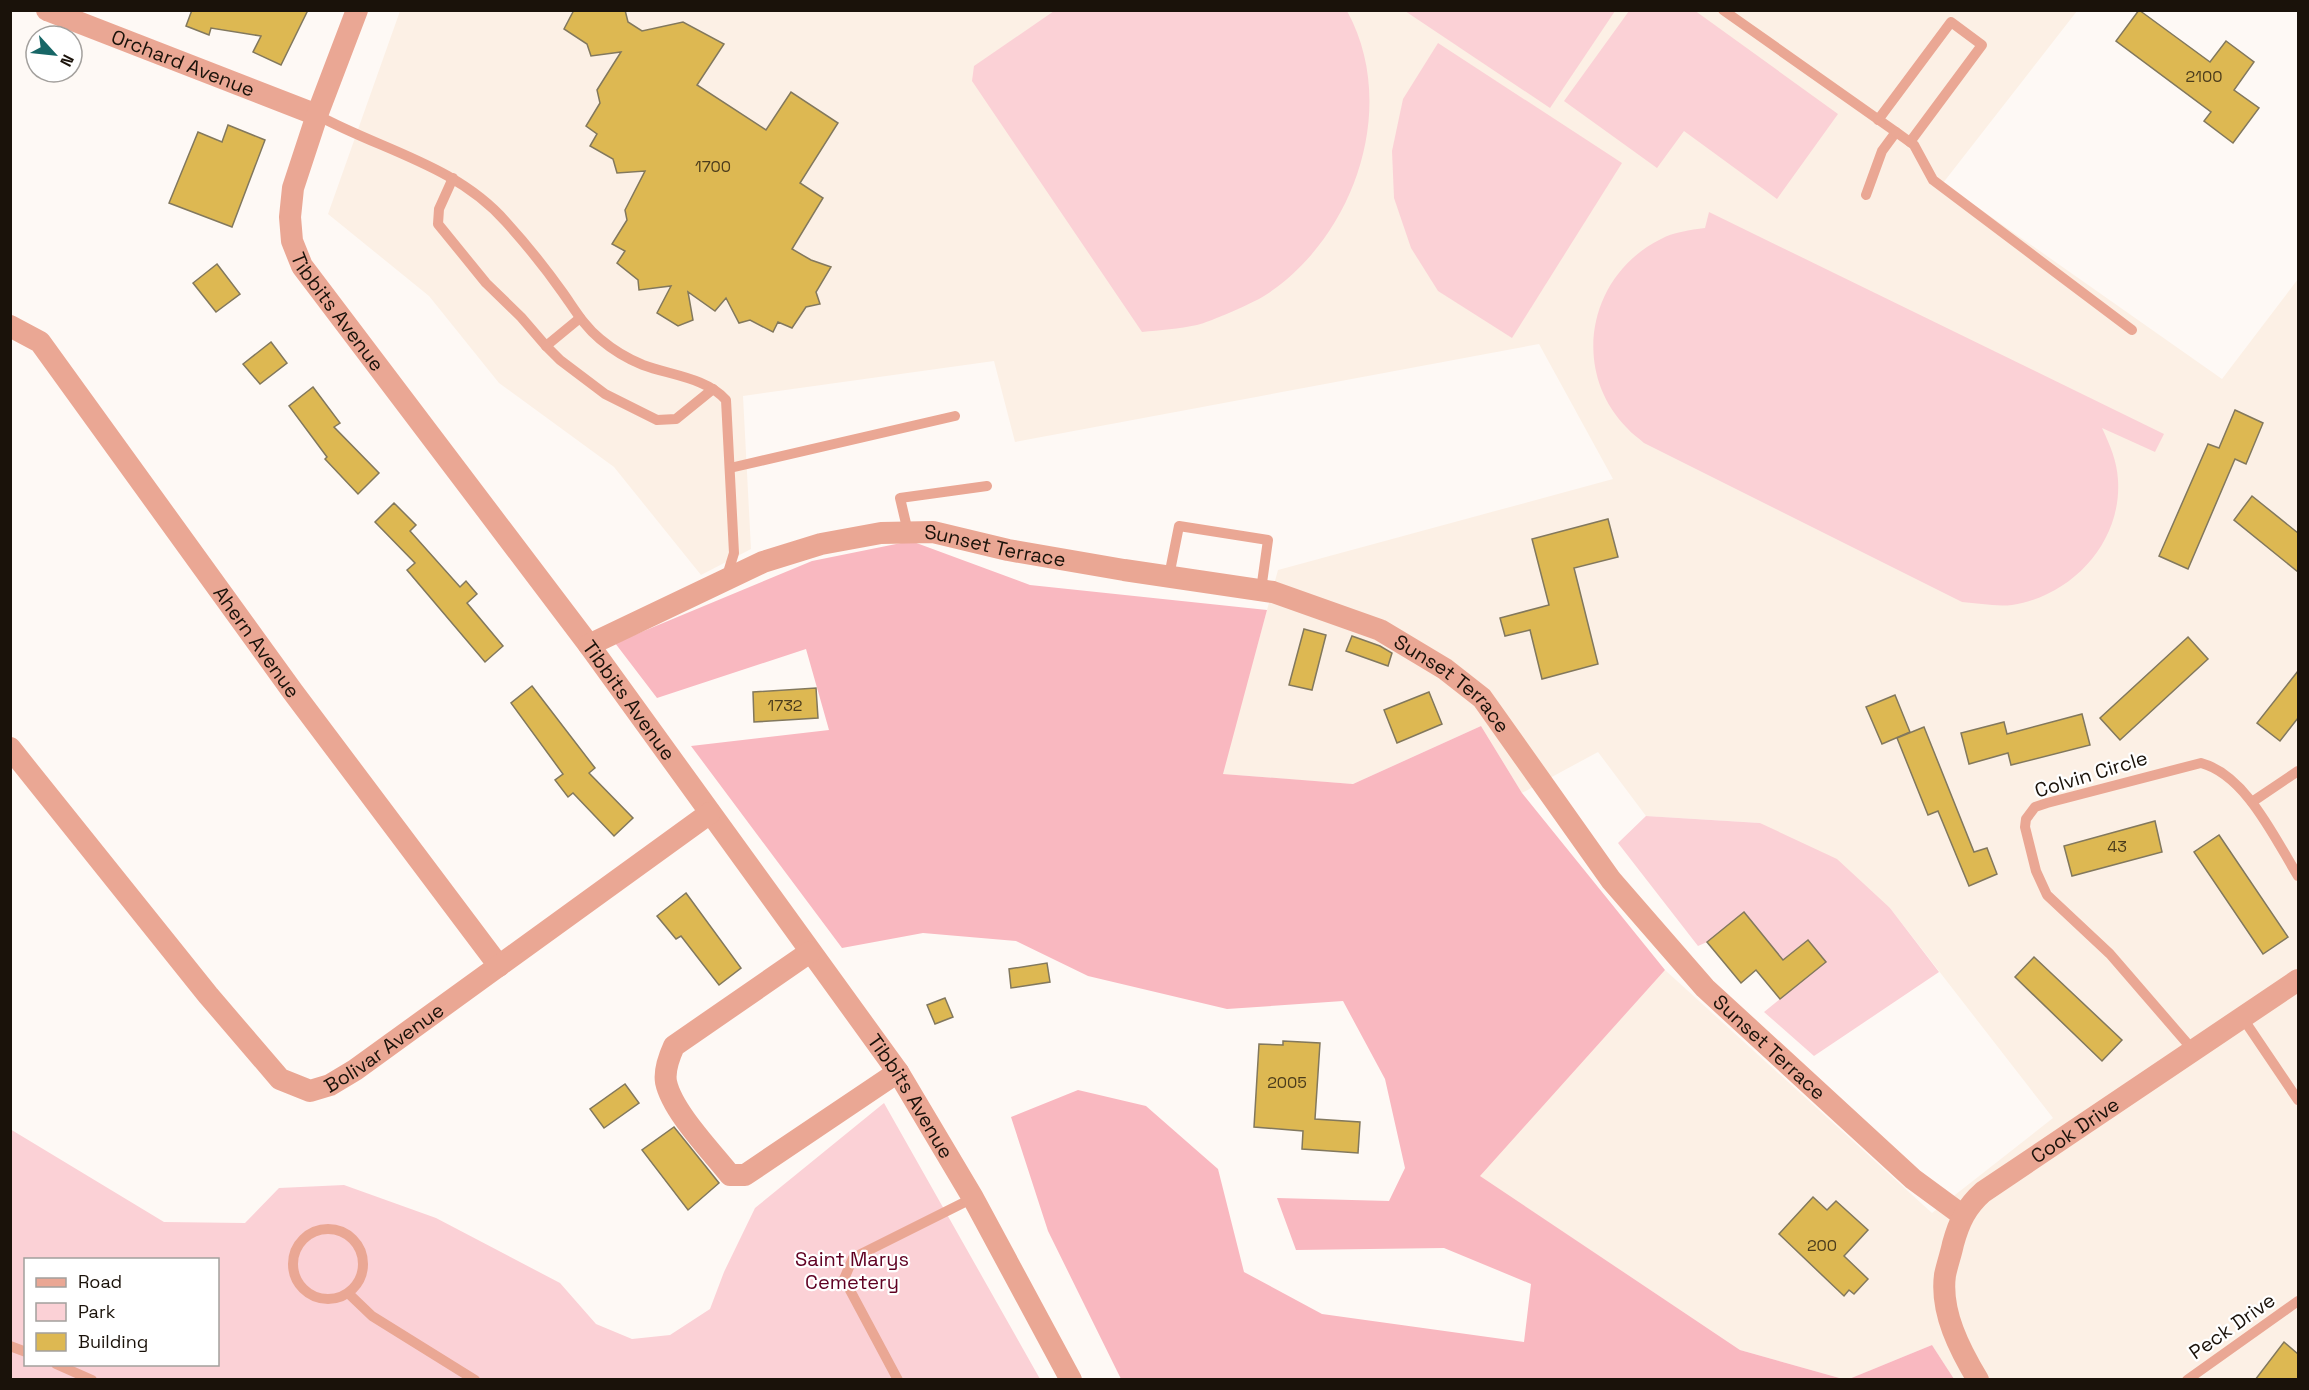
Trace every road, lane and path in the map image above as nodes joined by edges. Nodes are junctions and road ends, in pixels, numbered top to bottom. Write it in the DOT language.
graph roads {
  1 [pos="47,10"];
  2 [pos="357,10"];
  3 [pos="1723,10"];
  4 [pos="317,115"];
  5 [pos="1878,120"];
  6 [pos="1896,132"];
  7 [pos="1910,142"];
  8 [pos="453,178"];
  9 [pos="1866,195"];
  10 [pos="580,318"];
  11 [pos="10,326"];
  12 [pos="2132,330"];
  13 [pos="546,346"];
  14 [pos="713,389"];
  15 [pos="956,416"];
  16 [pos="730,468"];
  17 [pos="987,486"];
  18 [pos="908,532"];
  19 [pos="1169,576"];
  20 [pos="726,580"];
  21 [pos="1261,590"];
  22 [pos="589,645"];
  23 [pos="10,748"];
  24 [pos="2298,771"];
  25 [pos="2252,802"];
  26 [pos="710,813"];
  27 [pos="2298,876"];
  28 [pos="810,952"];
  29 [pos="499,966"];
  30 [pos="2298,980"];
  31 [pos="2242,1017"];
  32 [pos="2193,1050"];
  33 [pos="898,1072"];
  34 [pos="2298,1100"];
  35 [pos="973,1198"];
  36 [pos="1962,1215"];
  37 [pos="349,1294"];
  38 [pos="2298,1301"];
  39 [pos="58,1366"];
  40 [pos="92,1380"];
  41 [pos="475,1380"];
  42 [pos="898,1380"];
  43 [pos="1071,1380"];
  44 [pos="1978,1380"];
  45 [pos="2187,1380"];
  1 -- 4 [label="street, Orchard Avenue"];
  2 -- 4 [label="street, Tibbits Avenue"];
  3 -- 5 [label="lane"];
  4 -- 8 [label="lane"];
  4 -- 22 [label="street, Tibbits Avenue"];
  5 -- 6 [label="lane"];
  5 -- 7 [label="lane"];
  6 -- 7 [label="lane"];
  6 -- 9 [label="lane"];
  7 -- 12 [label="lane"];
  8 -- 10 [label="lane"];
  8 -- 13 [label="lane"];
  10 -- 13 [label="lane"];
  10 -- 14 [label="lane"];
  11 -- 29 [label="street, Ahern Avenue"];
  13 -- 14 [label="lane"];
  14 -- 16 [label="lane"];
  15 -- 16 [label="lane"];
  16 -- 20 [label="lane"];
  17 -- 18 [label="lane"];
  18 -- 19 [label="street, Sunset Terrace"];
  18 -- 20 [label="street, Sunset Terrace"];
  19 -- 21 [label="street, Sunset Terrace"];
  19 -- 21 [label="lane"];
  20 -- 22 [label="street, Sunset Terrace"];
  21 -- 36 [label="street, Sunset Terrace"];
  22 -- 26 [label="street, Tibbits Avenue"];
  23 -- 29 [label="street, Bolivar Avenue"];
  24 -- 25 [label="lane"];
  25 -- 27 [label="lane, Colvin Circle"];
  25 -- 32 [label="lane, Colvin Circle"];
  26 -- 28 [label="street, Tibbits Avenue"];
  26 -- 29 [label="street, Bolivar Avenue"];
  28 -- 33 [label="street, Tibbits Avenue"];
  28 -- 33 [label="street"];
  30 -- 31 [label="street, Cook Drive"];
  31 -- 32 [label="street, Cook Drive"];
  31 -- 34 [label="lane"];
  32 -- 36 [label="street, Cook Drive"];
  33 -- 35 [label="street, Tibbits Avenue"];
  35 -- 42 [label="lane"];
  35 -- 43 [label="street, Tibbits Avenue"];
  36 -- 44 [label="street"];
  37 -- 37 [label="lane"];
  37 -- 41 [label="lane"];
  38 -- 45 [label="lane, Peck Drive"];
  39 -- 40 [label="lane"];
}
